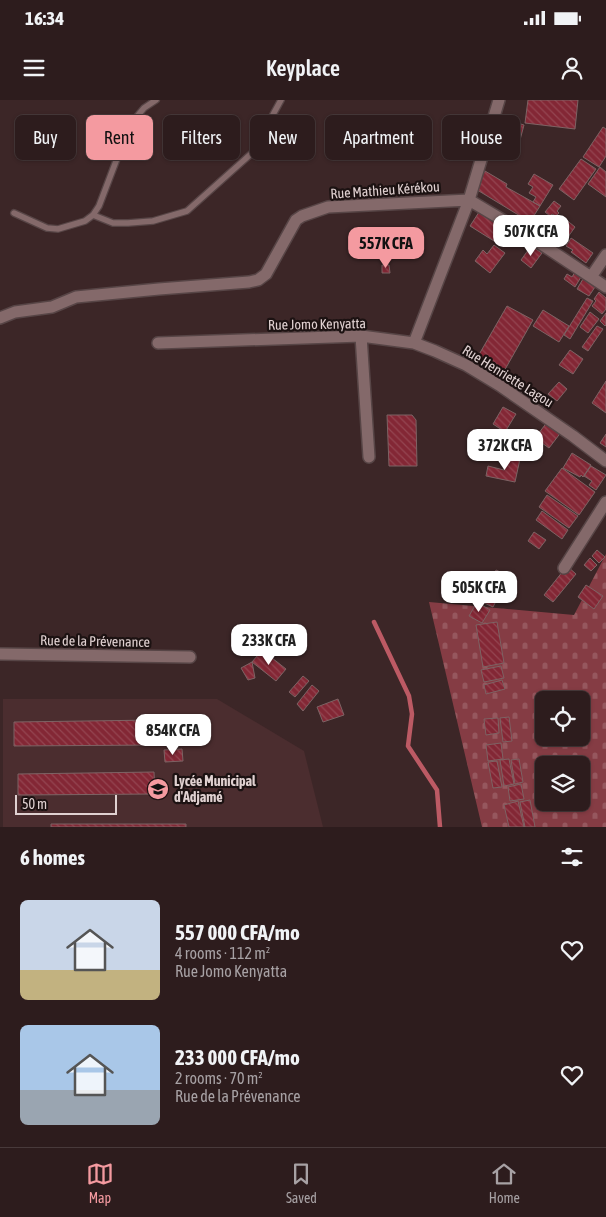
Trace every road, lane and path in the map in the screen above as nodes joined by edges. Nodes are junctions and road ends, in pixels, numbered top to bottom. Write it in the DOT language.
graph roads {
  1 [pos="156,100"];
  2 [pos="281,100"];
  3 [pos="499,100"];
  4 [pos="470,200"];
  5 [pos="14,212"];
  6 [pos="93,216"];
  7 [pos="606,255"];
  8 [pos="591,277"];
  9 [pos="606,287"];
  10 [pos="0,318"];
  11 [pos="361,336"];
  12 [pos="158,343"];
  13 [pos="414,343"];
  14 [pos="369,457"];
  15 [pos="606,461"];
  16 [pos="606,502"];
  17 [pos="564,568"];
  18 [pos="0,654"];
  19 [pos="190,657"];
  1 -- 6 [label="lane"];
  2 -- 6 [label="lane"];
  3 -- 4 [label="street"];
  4 -- 8 [label="street"];
  4 -- 10 [label="street, Rue Mathieu Kérékou"];
  4 -- 13 [label="street"];
  5 -- 6 [label="lane"];
  7 -- 8 [label="street"];
  8 -- 9 [label="street"];
  11 -- 12 [label="street, Rue Jomo Kenyatta"];
  11 -- 13 [label="street, Rue Jomo Kenyatta"];
  11 -- 14 [label="street"];
  13 -- 15 [label="street, Rue Henriette Lagou"];
  16 -- 17 [label="street"];
  18 -- 19 [label="street, Rue de la Prévenance"];
}
